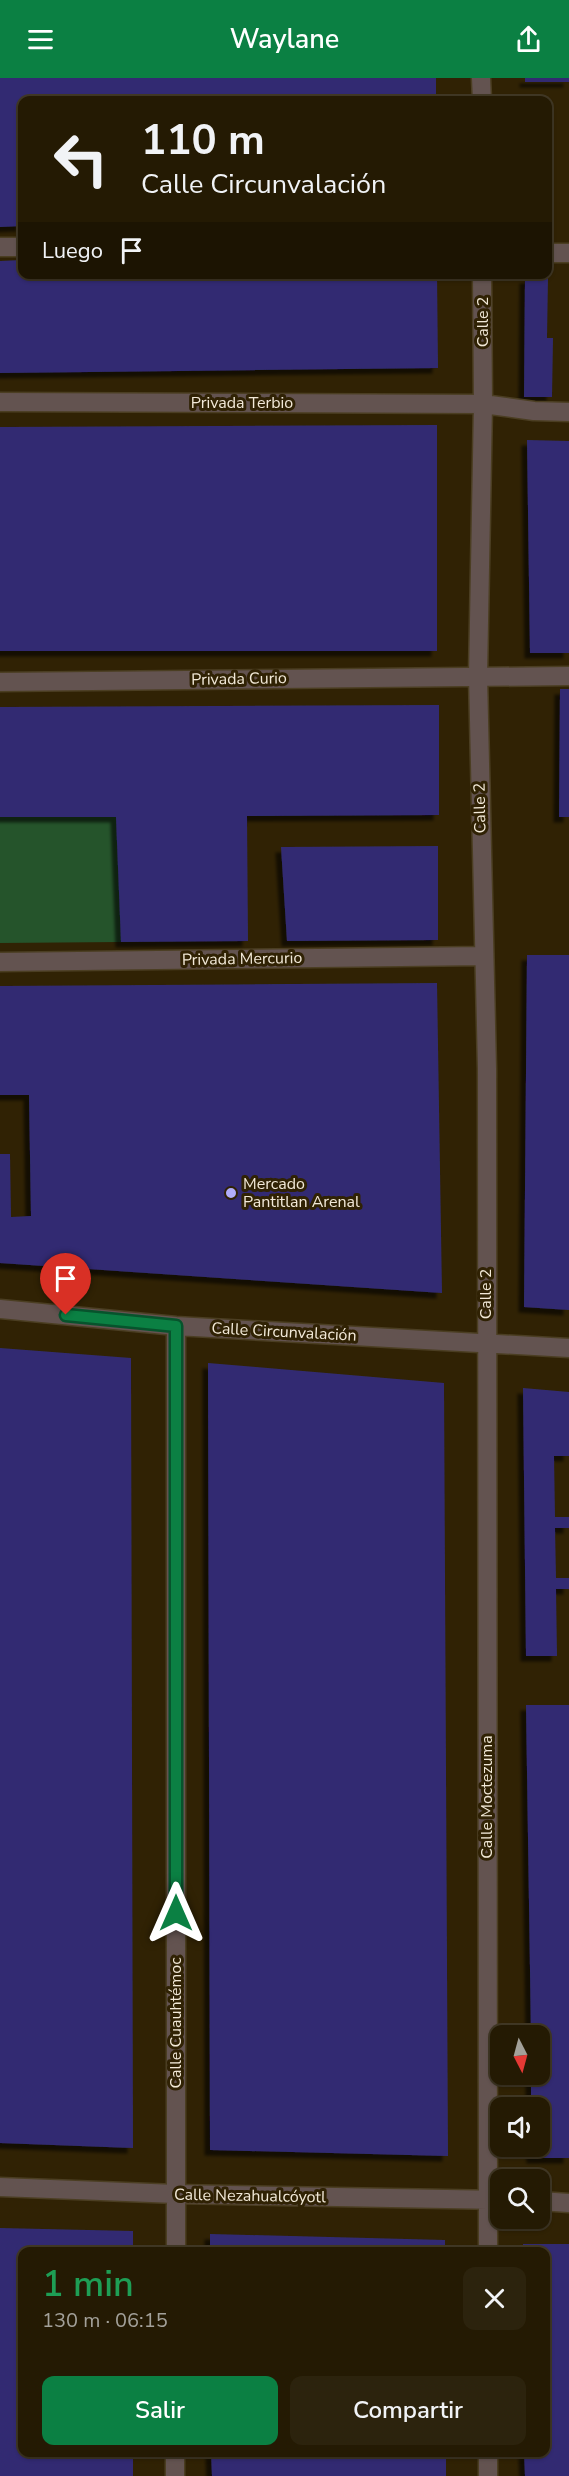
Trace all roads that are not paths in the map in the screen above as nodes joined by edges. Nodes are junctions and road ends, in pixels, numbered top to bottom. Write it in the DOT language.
graph roads {
  1 [pos="482,78"];
  2 [pos="482,96"];
  3 [pos="0,247"];
  4 [pos="18,247"];
  5 [pos="552,253"];
  6 [pos="569,253"];
  7 [pos="482,279"];
  8 [pos="0,402"];
  9 [pos="483,404"];
  10 [pos="569,412"];
  11 [pos="478,676"];
  12 [pos="569,676"];
  13 [pos="0,682"];
  14 [pos="483,956"];
  15 [pos="0,962"];
  16 [pos="0,1309"];
  17 [pos="176,1326"];
  18 [pos="486,1342"];
  19 [pos="569,1348"];
  20 [pos="495,2169"];
  21 [pos="0,2187"];
  22 [pos="176,2194"];
  23 [pos="490,2200"];
  24 [pos="550,2201"];
  25 [pos="569,2202"];
  26 [pos="491,2229"];
  27 [pos="176,2247"];
  28 [pos="489,2247"];
  29 [pos="175,2457"];
  30 [pos="488,2457"];
  31 [pos="175,2476"];
  32 [pos="488,2476"];
  1 -- 2 [label="street"];
  3 -- 4 [label="street"];
  5 -- 6 [label="street"];
  7 -- 9 [label="street, Calle 2"];
  8 -- 9 [label="street, Privada Terbio"];
  9 -- 10 [label="street, Privada Terbio"];
  9 -- 11 [label="street, Calle 2"];
  11 -- 12 [label="street, Privada Curio"];
  11 -- 13 [label="street, Privada Curio"];
  11 -- 14 [label="street, Calle 2"];
  14 -- 15 [label="street, Privada Mercurio"];
  14 -- 18 [label="street, Calle 2"];
  16 -- 17 [label="street, Calle Circunvalación"];
  17 -- 18 [label="street, Calle Circunvalación"];
  17 -- 22 [label="street, Calle Cuauhtémoc"];
  18 -- 19 [label="street, Calle Circunvalación"];
  18 -- 20 [label="street, Calle Moctezuma"];
  21 -- 22 [label="street, Calle Nezahualcóyotl"];
  22 -- 23 [label="street, Calle Nezahualcóyotl"];
  22 -- 27 [label="street, Calle Cuauhtémoc"];
  24 -- 25 [label="street"];
  26 -- 28 [label="street, Calle Moctezuma"];
  29 -- 31 [label="street"];
  30 -- 32 [label="street"];
}
